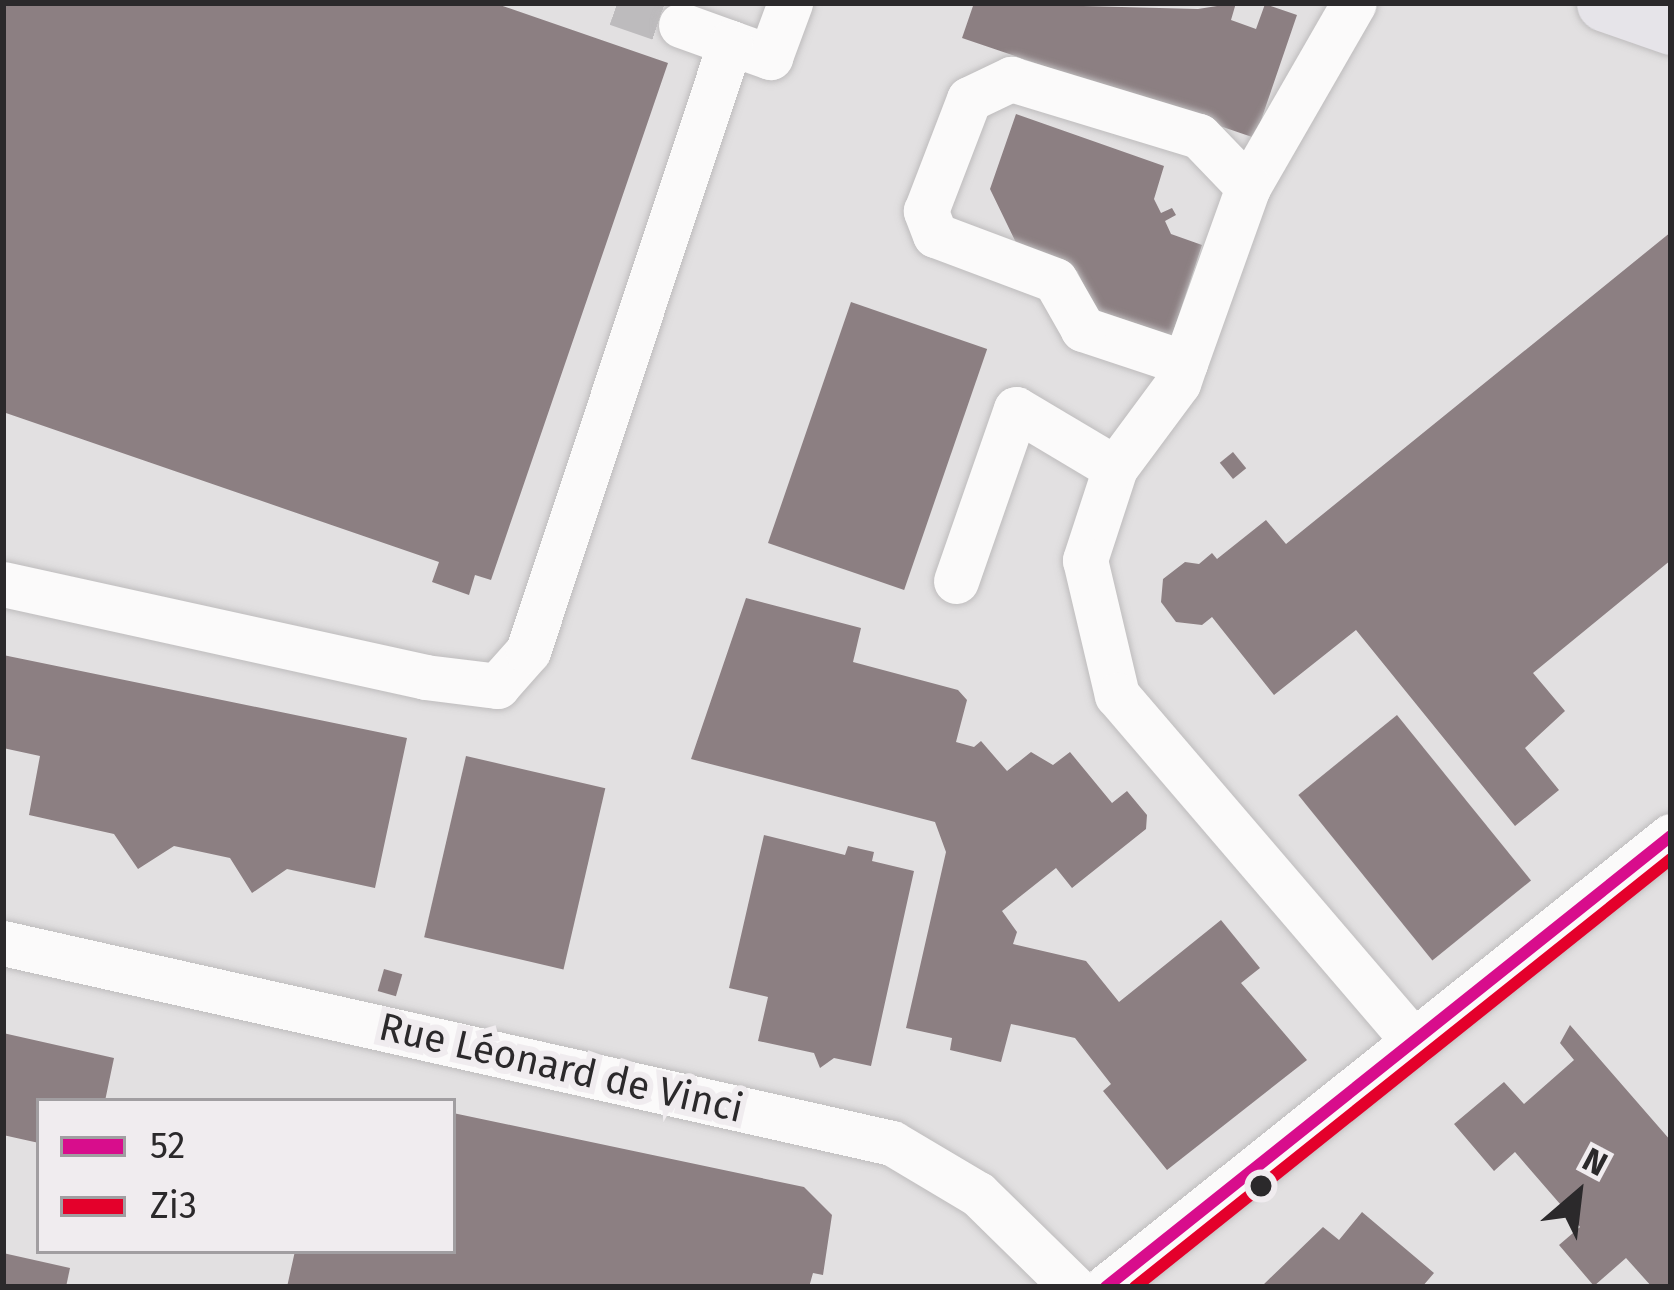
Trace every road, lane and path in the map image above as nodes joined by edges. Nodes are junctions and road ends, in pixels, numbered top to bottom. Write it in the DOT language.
graph roads {
  1 [pos="790,3"];
  2 [pos="1354,3"];
  3 [pos="1605,3"];
  4 [pos="681,25"];
  5 [pos="1671,26"];
  6 [pos="730,43"];
  7 [pos="1248,187"];
  8 [pos="1185,363"];
  9 [pos="1115,468"];
  10 [pos="956,581"];
  11 [pos="3,584"];
  12 [pos="1671,836"];
  13 [pos="3,943"];
  14 [pos="1414,1042"];
  15 [pos="1072,1287"];
  16 [pos="1106,1287"];
  1 -- 6 [label="street"];
  2 -- 7 [label="street"];
  3 -- 5 [label="main road"];
  4 -- 6 [label="street"];
  6 -- 11 [label="street"];
  7 -- 8 [label="street"];
  7 -- 8 [label="street"];
  8 -- 9 [label="street"];
  9 -- 10 [label="street"];
  9 -- 14 [label="street"];
  12 -- 14 [label="street"];
  13 -- 15 [label="street, Rue Léonard de Vinci"];
  14 -- 16 [label="street"];
}
